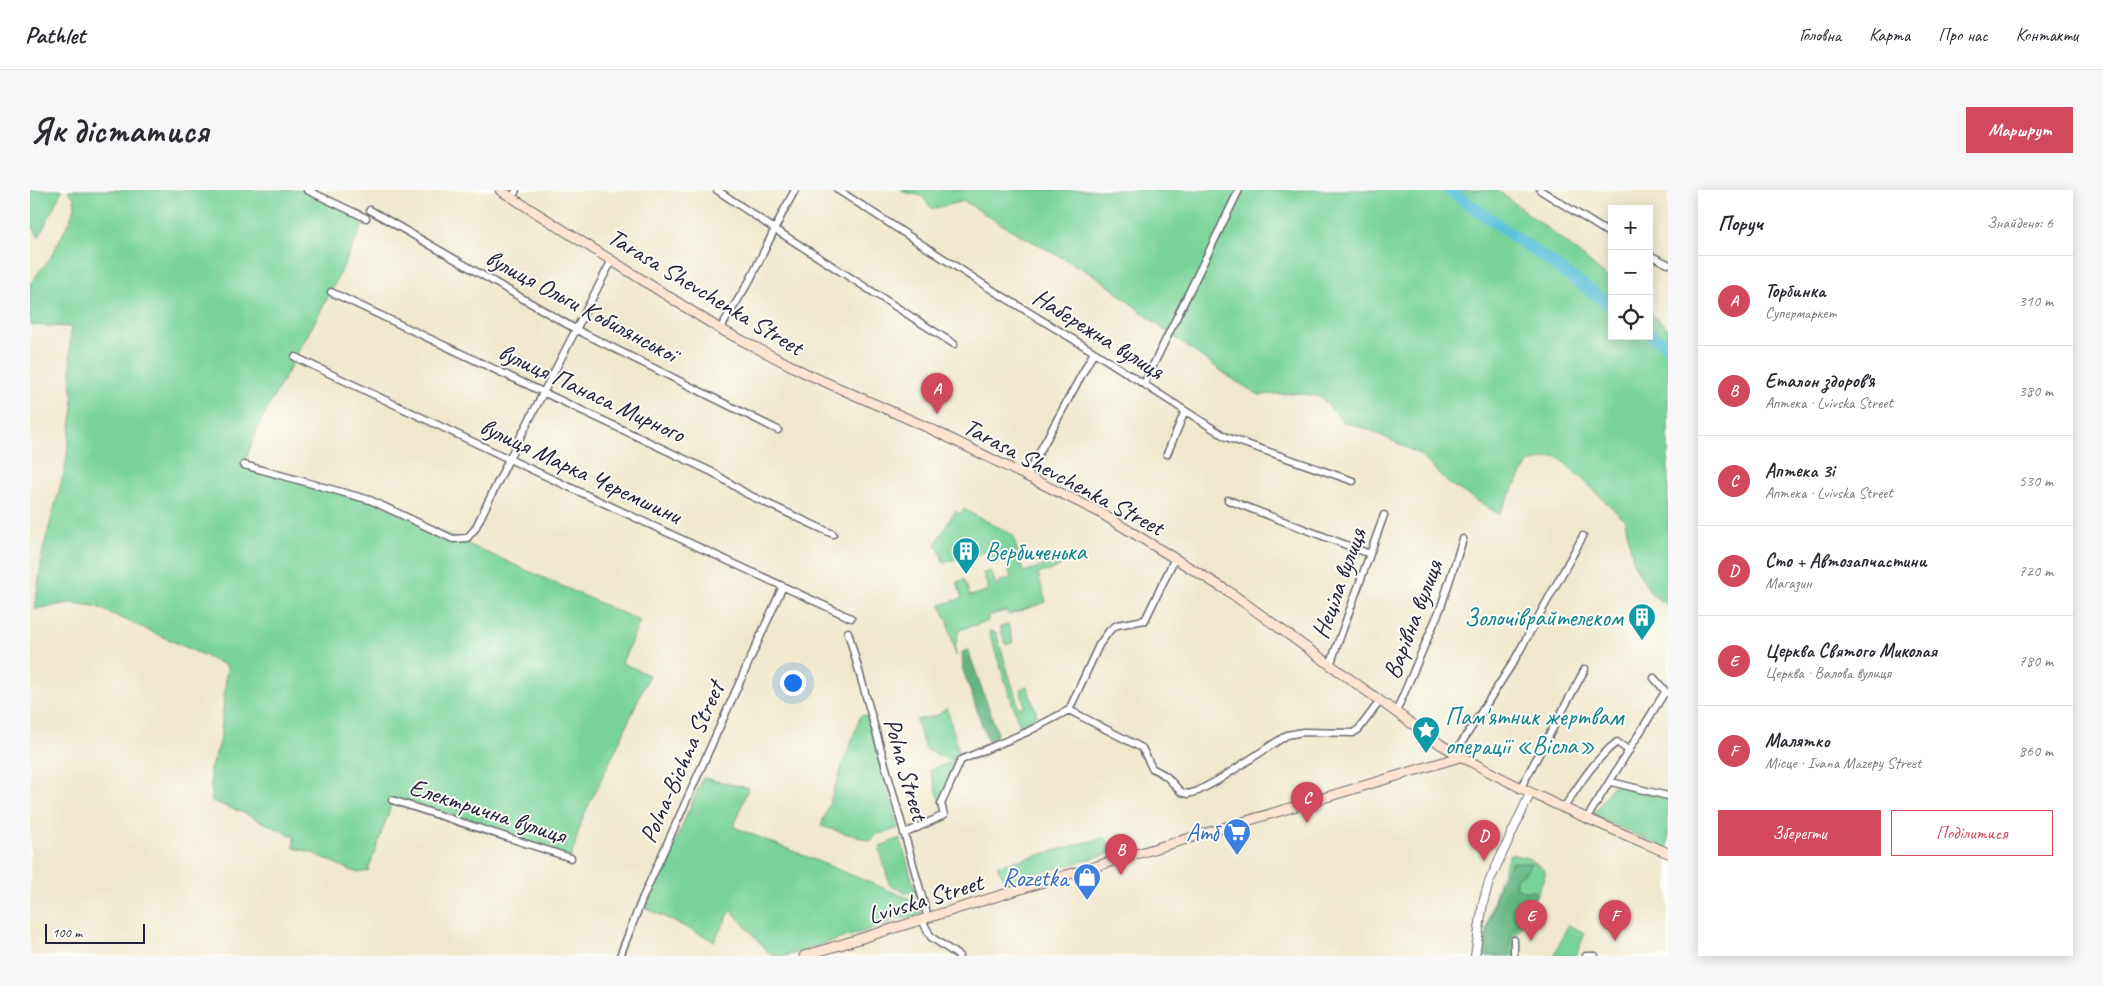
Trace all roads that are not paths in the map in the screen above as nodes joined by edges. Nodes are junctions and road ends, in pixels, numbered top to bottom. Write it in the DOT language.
graph roads {
  1 [pos="307,190"];
  2 [pos="500,190"];
  3 [pos="717,190"];
  4 [pos="795,190"];
  5 [pos="838,190"];
  6 [pos="1239,190"];
  7 [pos="1540,190"];
  8 [pos="515,193"];
  9 [pos="370,210"];
  10 [pos="366,218"];
  11 [pos="776,230"];
  12 [pos="1608,232"];
  13 [pos="1653,257"];
  14 [pos="612,260"];
  15 [pos="1668,264"];
  16 [pos="331,292"];
  17 [pos="720,329"];
  18 [pos="577,330"];
  19 [pos="954,344"];
  20 [pos="1094,352"];
  21 [pos="295,357"];
  22 [pos="1144,384"];
  23 [pos="544,392"];
  24 [pos="1186,411"];
  25 [pos="778,430"];
  26 [pos="1167,454"];
  27 [pos="509,459"];
  28 [pos="244,465"];
  29 [pos="1027,475"];
  30 [pos="1353,481"];
  31 [pos="1228,500"];
  32 [pos="1384,514"];
  33 [pos="833,534"];
  34 [pos="1583,536"];
  35 [pos="1463,539"];
  36 [pos="1370,554"];
  37 [pos="1175,558"];
  38 [pos="783,586"];
  39 [pos="851,618"];
  40 [pos="848,632"];
  41 [pos="1330,665"];
  42 [pos="1585,669"];
  43 [pos="1654,678"];
  44 [pos="1667,693"];
  45 [pos="1380,701"];
  46 [pos="1069,710"];
  47 [pos="1396,712"];
  48 [pos="1629,751"];
  49 [pos="1458,755"];
  50 [pos="1611,782"];
  51 [pos="1520,789"];
  52 [pos="1530,794"];
  53 [pos="1668,796"];
  54 [pos="392,800"];
  55 [pos="1562,809"];
  56 [pos="1587,818"];
  57 [pos="904,834"];
  58 [pos="1668,853"];
  59 [pos="571,858"];
  60 [pos="925,919"];
  61 [pos="1514,940"];
  62 [pos="620,956"];
  63 [pos="804,956"];
  64 [pos="959,956"];
  65 [pos="1475,956"];
  66 [pos="1514,956"];
  1 -- 10 [label="street"];
  2 -- 8 [label="main road, Tarasa Shevchenka Street"];
  3 -- 11 [label="street"];
  4 -- 11 [label="street"];
  5 -- 20 [label="street, Набережна вулиця"];
  6 -- 22 [label="street"];
  7 -- 12 [label="street"];
  8 -- 14 [label="main road, Tarasa Shevchenka Street"];
  9 -- 18 [label="street, вулиця Ольги Кобилянської"];
  11 -- 17 [label="street"];
  11 -- 19 [label="street"];
  13 -- 15 [label="street"];
  14 -- 17 [label="main road, Tarasa Shevchenka Street"];
  14 -- 18 [label="street"];
  16 -- 23 [label="street, вулиця Панаса Мирного"];
  17 -- 29 [label="main road, Tarasa Shevchenka Street"];
  18 -- 23 [label="street"];
  18 -- 25 [label="street, вулиця Ольги Кобилянської"];
  20 -- 22 [label="street, Набережна вулиця"];
  20 -- 29 [label="street"];
  21 -- 27 [label="street, вулиця Марка Черемшини"];
  22 -- 24 [label="street, Набережна вулиця"];
  23 -- 27 [label="street"];
  23 -- 33 [label="street, вулиця Панаса Мирного"];
  24 -- 26 [label="street"];
  24 -- 30 [label="street, Набережна вулиця"];
  27 -- 28 [label="street"];
  27 -- 38 [label="street, вулиця Марка Черемшини"];
  29 -- 37 [label="main road, Tarasa Shevchenka Street"];
  31 -- 36 [label="street"];
  32 -- 36 [label="street, Неціла вулиця"];
  34 -- 49 [label="street"];
  35 -- 47 [label="street, Варівна вулиця"];
  36 -- 41 [label="street, Неціла вулиця"];
  37 -- 41 [label="main road, Tarasa Shevchenka Street"];
  37 -- 46 [label="street"];
  38 -- 39 [label="street, вулиця Марка Черемшини"];
  38 -- 62 [label="street, Polna-Bichna Street"];
  40 -- 57 [label="street, Polna Street"];
  41 -- 45 [label="main road, Tarasa Shevchenka Street"];
  42 -- 51 [label="street"];
  43 -- 44 [label="street"];
  44 -- 48 [label="street"];
  45 -- 46 [label="street"];
  45 -- 47 [label="main road, Tarasa Shevchenka Street"];
  46 -- 57 [label="street"];
  47 -- 49 [label="main road, Tarasa Shevchenka Street"];
  48 -- 50 [label="street"];
  48 -- 55 [label="street"];
  49 -- 51 [label="main road, Tarasa Shevchenka Street"];
  49 -- 60 [label="main road, Lvivska Street"];
  50 -- 53 [label="street"];
  50 -- 56 [label="street"];
  51 -- 52 [label="main road, Tarasa Shevchenka Street"];
  52 -- 55 [label="main road, Tarasa Shevchenka Street"];
  52 -- 65 [label="street"];
  54 -- 59 [label="street, Електрична вулиця"];
  55 -- 56 [label="main road, Tarasa Shevchenka Street"];
  56 -- 58 [label="main road, Tarasa Shevchenka Street"];
  57 -- 60 [label="street, Polna Street"];
  60 -- 63 [label="main road, Lvivska Street"];
  60 -- 64 [label="street, Polna Street"];
  61 -- 66 [label="street"];
}
